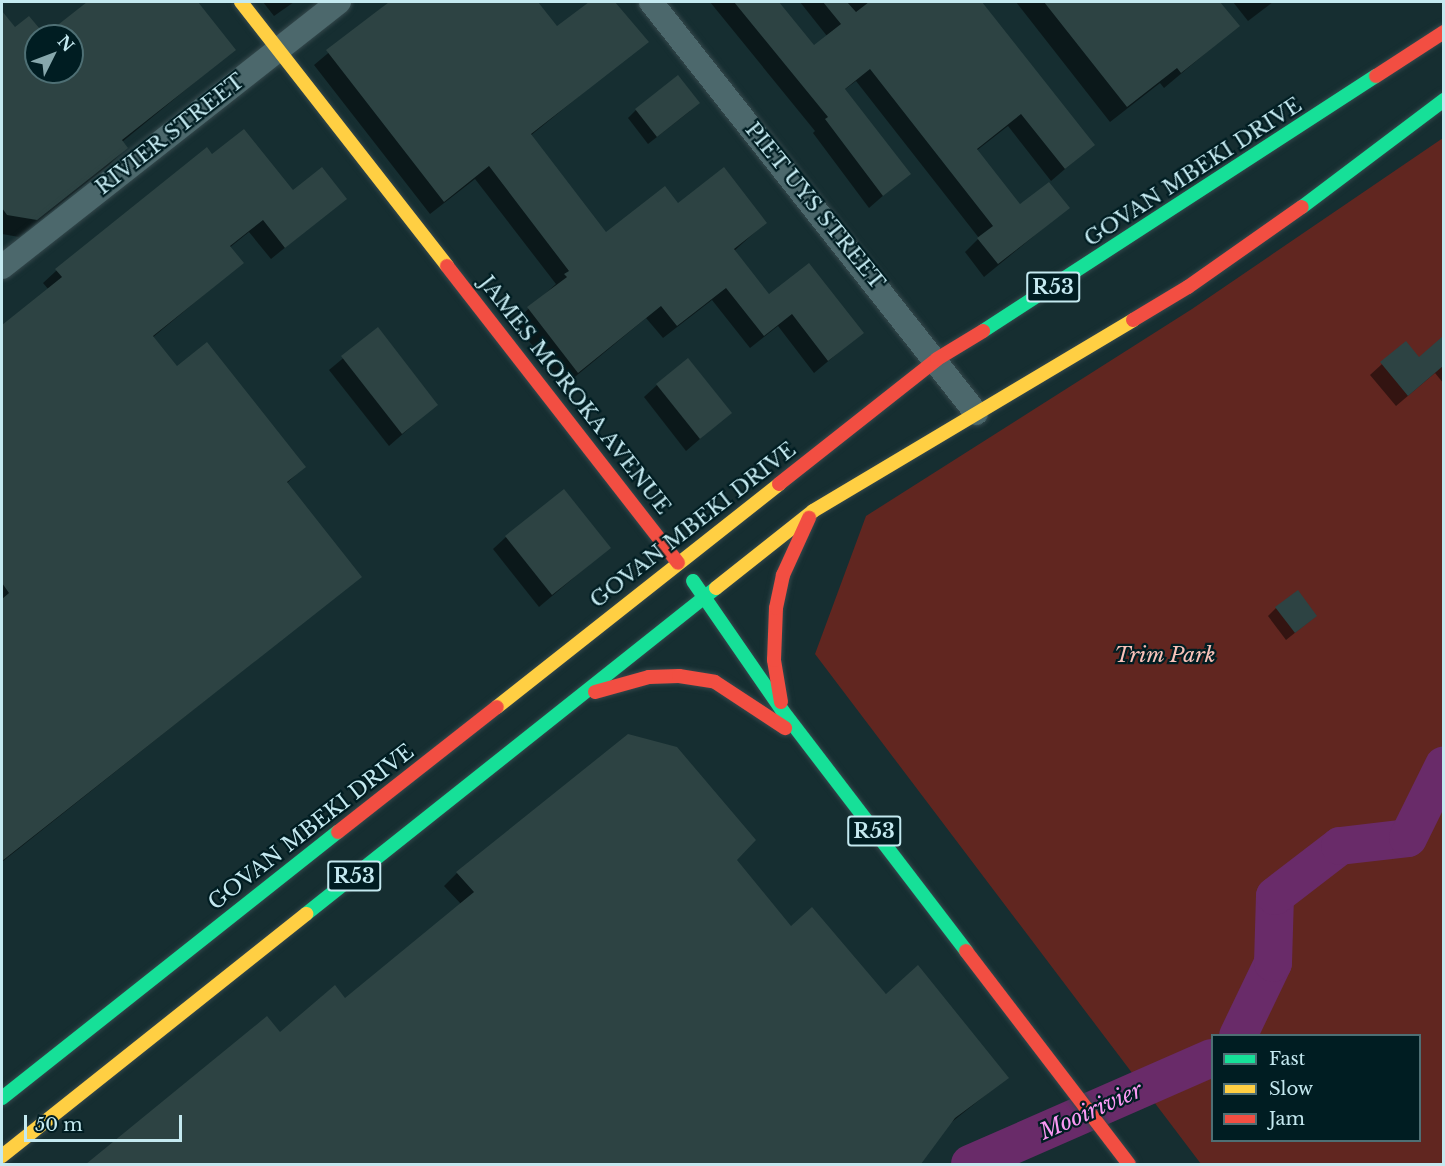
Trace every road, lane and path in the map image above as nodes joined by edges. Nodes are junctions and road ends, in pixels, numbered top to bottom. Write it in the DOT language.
graph roads {
  1 [pos="241,2"];
  2 [pos="339,2"];
  3 [pos="651,2"];
  4 [pos="1443,32"];
  5 [pos="278,50"];
  6 [pos="1443,100"];
  7 [pos="2,267"];
  8 [pos="937,359"];
  9 [pos="976,413"];
  10 [pos="813,511"];
  11 [pos="678,563"];
  12 [pos="706,596"];
  13 [pos="580,696"];
  14 [pos="782,710"];
  15 [pos="813,748"];
  16 [pos="2,1098"];
  17 [pos="2,1156"];
  18 [pos="1129,1164"];
  1 -- 5 [label="main road, JAMES MOROKA AVENUE"];
  2 -- 5 [label="street, RIVIER STREET"];
  3 -- 8 [label="street, PIET UYS STREET"];
  4 -- 8 [label="main road, GOVAN MBEKI DRIVE / R53"];
  5 -- 7 [label="street, RIVIER STREET"];
  5 -- 11 [label="main road, JAMES MOROKA AVENUE"];
  6 -- 9 [label="main road, R53"];
  8 -- 9 [label="street, PIET UYS STREET"];
  8 -- 11 [label="main road, GOVAN MBEKI DRIVE / R53"];
  9 -- 10 [label="main road, R53"];
  10 -- 12 [label="main road, R53"];
  10 -- 14 [label="main road"];
  11 -- 12 [label="main road, JAMES MOROKA AVENUE / R53"];
  11 -- 16 [label="main road, GOVAN MBEKI DRIVE / R53"];
  12 -- 13 [label="main road, R53"];
  12 -- 14 [label="main road, JAMES MOROKA AVENUE / R53"];
  13 -- 15 [label="main road"];
  13 -- 17 [label="main road, R53"];
  14 -- 15 [label="main road, JAMES MOROKA AVENUE / R53"];
  15 -- 18 [label="main road, JAMES MOROKA AVENUE / R53"];
}
